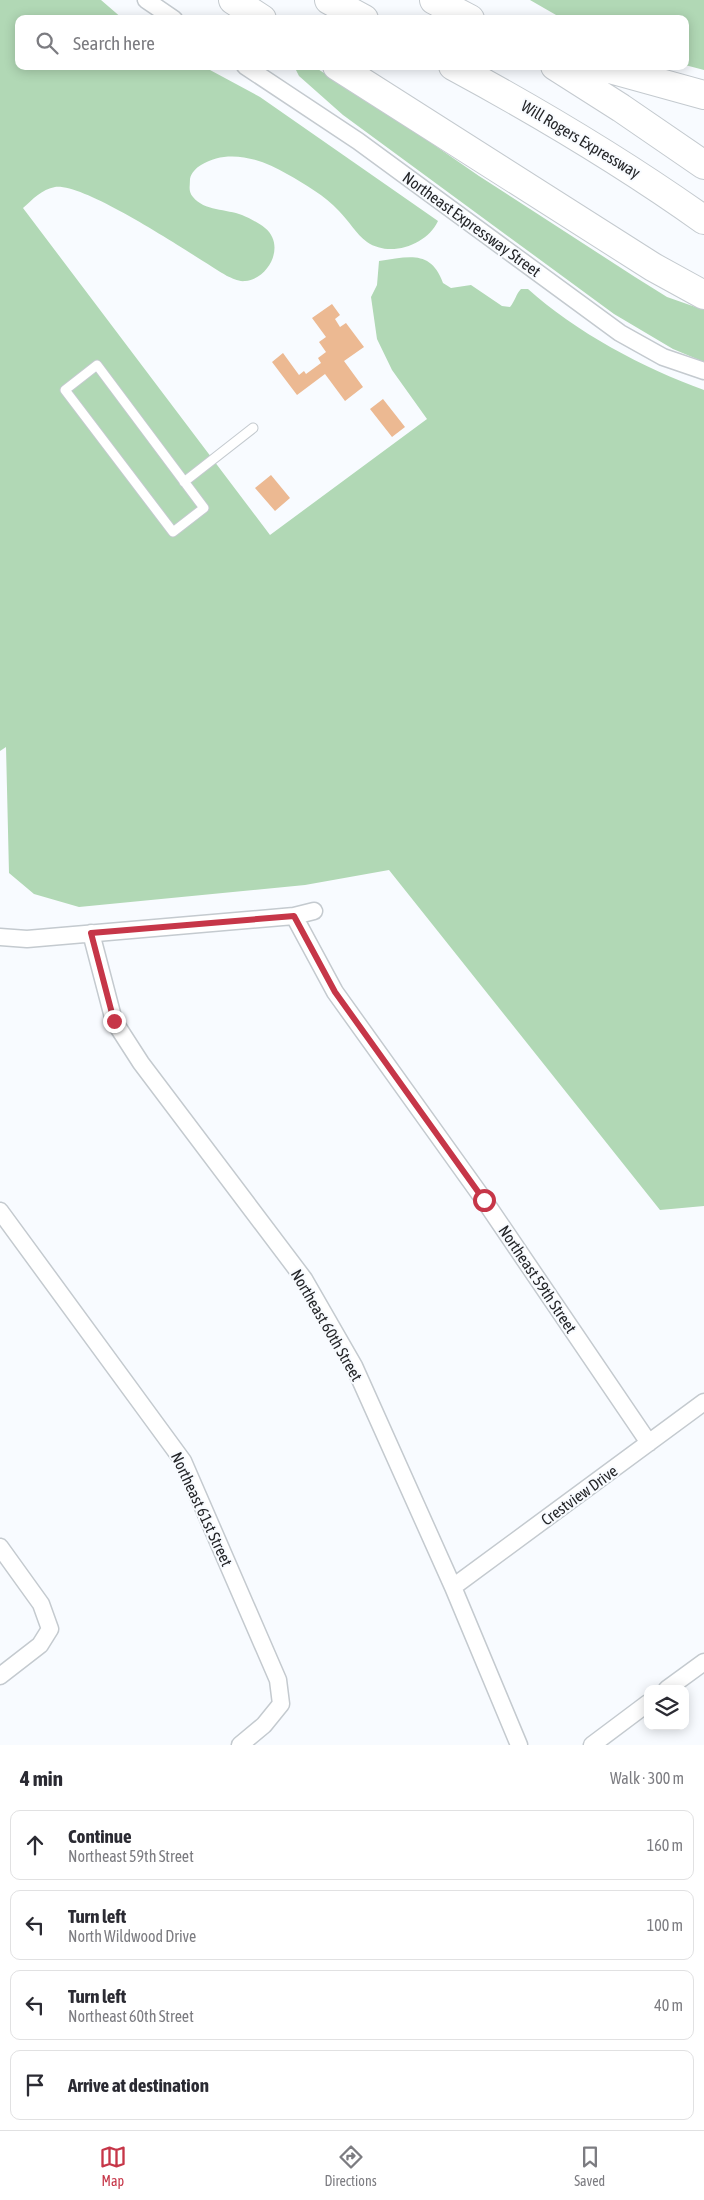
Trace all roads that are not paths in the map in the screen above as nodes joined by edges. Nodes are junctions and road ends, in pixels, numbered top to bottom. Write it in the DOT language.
graph roads {
  1 [pos="146,0"];
  2 [pos="233,0"];
  3 [pos="329,0"];
  4 [pos="434,0"];
  5 [pos="168,15"];
  6 [pos="256,15"];
  7 [pos="357,15"];
  8 [pos="462,15"];
  9 [pos="251,70"];
  10 [pos="342,70"];
  11 [pos="460,70"];
  12 [pos="561,70"];
  13 [pos="613,70"];
  14 [pos="704,95"];
  15 [pos="704,165"];
  16 [pos="704,220"];
  17 [pos="704,295"];
  18 [pos="704,371"];
  19 [pos="253,428"];
  20 [pos="184,482"];
  21 [pos="314,911"];
  22 [pos="294,916"];
  23 [pos="91,933"];
  24 [pos="0,937"];
  25 [pos="0,1211"];
  26 [pos="704,1402"];
  27 [pos="649,1443"];
  28 [pos="0,1547"];
  29 [pos="453,1587"];
  30 [pos="704,1662"];
  31 [pos="0,1676"];
  32 [pos="672,1685"];
  33 [pos="644,1706"];
  34 [pos="240,1745"];
  35 [pos="518,1745"];
  36 [pos="592,1745"];
  1 -- 5 [label="street"];
  2 -- 6 [label="highway"];
  3 -- 7 [label="highway"];
  4 -- 8 [label="highway"];
  9 -- 18 [label="street, Northeast Expressway Street"];
  10 -- 17 [label="highway"];
  11 -- 16 [label="highway, Will Rogers Expressway"];
  12 -- 15 [label="highway"];
  13 -- 14 [label="highway"];
  19 -- 20 [label="lane"];
  20 -- 20 [label="lane"];
  21 -- 22 [label="street"];
  22 -- 23 [label="street"];
  22 -- 27 [label="street, Northeast 59th Street"];
  23 -- 24 [label="street"];
  23 -- 29 [label="street, Northeast 60th Street"];
  25 -- 34 [label="street, Northeast 61st Street"];
  26 -- 27 [label="street, Crestview Drive"];
  27 -- 29 [label="street, Crestview Drive"];
  28 -- 31 [label="street"];
  29 -- 35 [label="street, Northeast 60th Street"];
  30 -- 32 [label="street"];
  33 -- 36 [label="street"];
}
